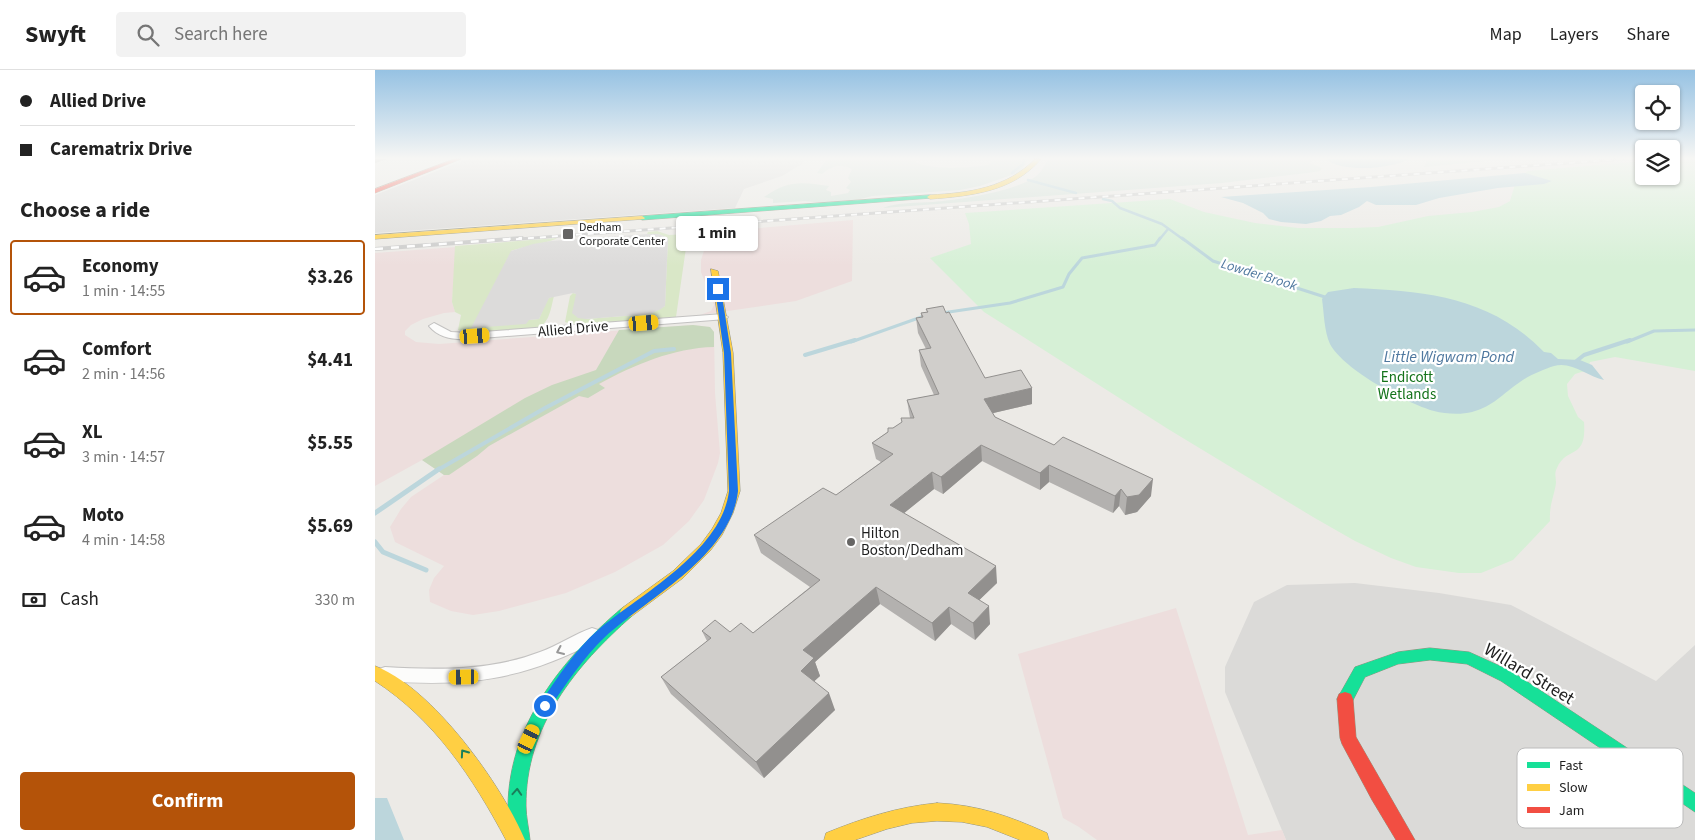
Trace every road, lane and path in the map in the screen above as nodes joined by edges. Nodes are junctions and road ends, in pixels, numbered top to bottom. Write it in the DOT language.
graph roads {
  1 [pos="954,195"];
  2 [pos="375,237"];
  3 [pos="715,271"];
  4 [pos="723,316"];
  5 [pos="433,326"];
  6 [pos="618,619"];
  7 [pos="376,673"];
  8 [pos="1613,748"];
  9 [pos="1683,795"];
  10 [pos="1695,803"];
  11 [pos="516,840"];
  12 [pos="521,840"];
  13 [pos="833,840"];
  14 [pos="1041,840"];
  15 [pos="1406,840"];
  1 -- 2 [label="main road"];
  3 -- 4 [label="main road"];
  4 -- 5 [label="street, Allied Drive"];
  4 -- 6 [label="main road"];
  6 -- 7 [label="street, one-way"];
  12 -- 6 [label="main road, one-way"];
  11 -- 7 [label="main road, one-way"];
  8 -- 15 [label="main road, Willard Street"];
  9 -- 10 [label="main road, Willard Street"];
  13 -- 14 [label="main road"];
}
